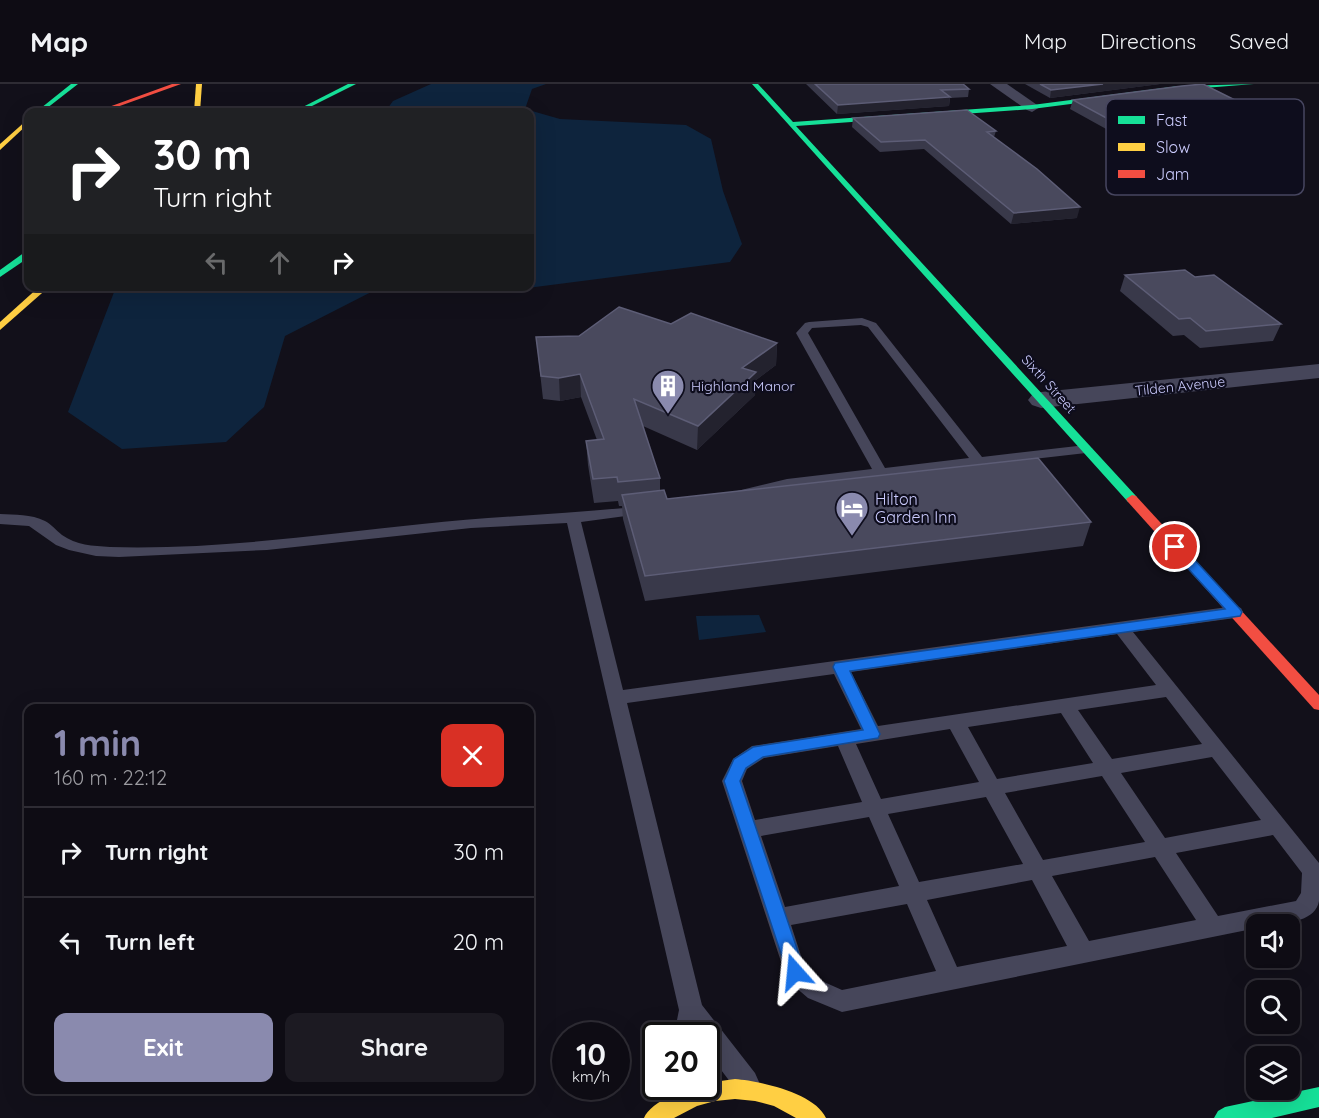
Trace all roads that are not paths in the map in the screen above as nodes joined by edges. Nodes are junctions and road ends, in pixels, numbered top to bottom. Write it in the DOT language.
graph roads {
  1 [pos="75,84"];
  2 [pos="178,84"];
  3 [pos="353,84"];
  4 [pos="755,84"];
  5 [pos="998,84"];
  6 [pos="1251,84"];
  7 [pos="199,85"];
  8 [pos="1032,107"];
  9 [pos="44,108"];
  10 [pos="109,108"];
  11 [pos="197,108"];
  12 [pos="304,108"];
  13 [pos="790,124"];
  14 [pos="24,125"];
  15 [pos="0,148"];
  16 [pos="24,258"];
  17 [pos="0,274"];
  18 [pos="40,291"];
  19 [pos="0,327"];
  20 [pos="1319,371"];
  21 [pos="1041,400"];
  22 [pos="1086,449"];
  23 [pos="978,461"];
  24 [pos="880,471"];
  25 [pos="721,499"];
  26 [pos="665,508"];
  27 [pos="573,518"];
  28 [pos="0,519"];
  29 [pos="1235,612"];
  30 [pos="1121,628"];
  31 [pos="840,667"];
  32 [pos="1170,690"];
  33 [pos="616,698"];
  34 [pos="1065,705"];
  35 [pos="1319,705"];
  36 [pos="955,722"];
  37 [pos="873,734"];
  38 [pos="844,738"];
  39 [pos="1216,749"];
  40 [pos="1107,769"];
  41 [pos="993,788"];
  42 [pos="875,808"];
  43 [pos="1277,826"];
  44 [pos="748,830"];
  45 [pos="1160,848"];
  46 [pos="1038,870"];
  47 [pos="913,893"];
  48 [pos="777,918"];
  49 [pos="1213,927"];
  50 [pos="1083,953"];
  51 [pos="951,979"];
  52 [pos="692,1010"];
  53 [pos="689,1022"];
  54 [pos="752,1089"];
  55 [pos="1319,1097"];
  56 [pos="667,1103"];
  57 [pos="815,1118"];
  58 [pos="1225,1118"];
  1 -- 9 [label="street"];
  2 -- 10 [label="street"];
  3 -- 12 [label="street"];
  4 -- 13 [label="street, Sixth Street"];
  5 -- 8 [label="street"];
  6 -- 8 [label="street"];
  7 -- 11 [label="street"];
  8 -- 13 [label="street"];
  13 -- 21 [label="street, Sixth Street"];
  14 -- 15 [label="street"];
  16 -- 17 [label="street"];
  18 -- 19 [label="street"];
  20 -- 21 [label="street, Tilden Avenue"];
  21 -- 22 [label="street, Sixth Street"];
  22 -- 23 [label="lane"];
  22 -- 29 [label="street, Sixth Street"];
  23 -- 24 [label="lane"];
  23 -- 24 [label="lane"];
  24 -- 25 [label="lane"];
  26 -- 27 [label="lane"];
  27 -- 28 [label="lane"];
  27 -- 33 [label="lane"];
  29 -- 30 [label="lane"];
  29 -- 35 [label="street, Sixth Street"];
  30 -- 31 [label="lane"];
  30 -- 32 [label="lane"];
  31 -- 33 [label="lane"];
  31 -- 37 [label="lane"];
  32 -- 34 [label="lane"];
  32 -- 39 [label="lane"];
  33 -- 52 [label="lane"];
  34 -- 36 [label="lane"];
  34 -- 40 [label="lane"];
  36 -- 37 [label="lane"];
  36 -- 41 [label="lane"];
  37 -- 38 [label="lane"];
  38 -- 42 [label="lane"];
  38 -- 44 [label="lane"];
  39 -- 40 [label="lane"];
  39 -- 43 [label="lane"];
  40 -- 41 [label="lane"];
  40 -- 45 [label="lane"];
  41 -- 42 [label="lane"];
  41 -- 46 [label="lane"];
  42 -- 44 [label="lane"];
  42 -- 47 [label="lane"];
  43 -- 45 [label="lane"];
  43 -- 49 [label="lane"];
  44 -- 48 [label="lane"];
  45 -- 46 [label="lane"];
  45 -- 49 [label="lane"];
  46 -- 47 [label="lane"];
  46 -- 50 [label="lane"];
  47 -- 48 [label="lane"];
  47 -- 51 [label="lane"];
  48 -- 51 [label="lane"];
  49 -- 50 [label="lane"];
  50 -- 51 [label="lane"];
  52 -- 53 [label="lane"];
  52 -- 54 [label="lane"];
  54 -- 56 [label="street"];
  54 -- 57 [label="street"];
  55 -- 58 [label="street"];
}
